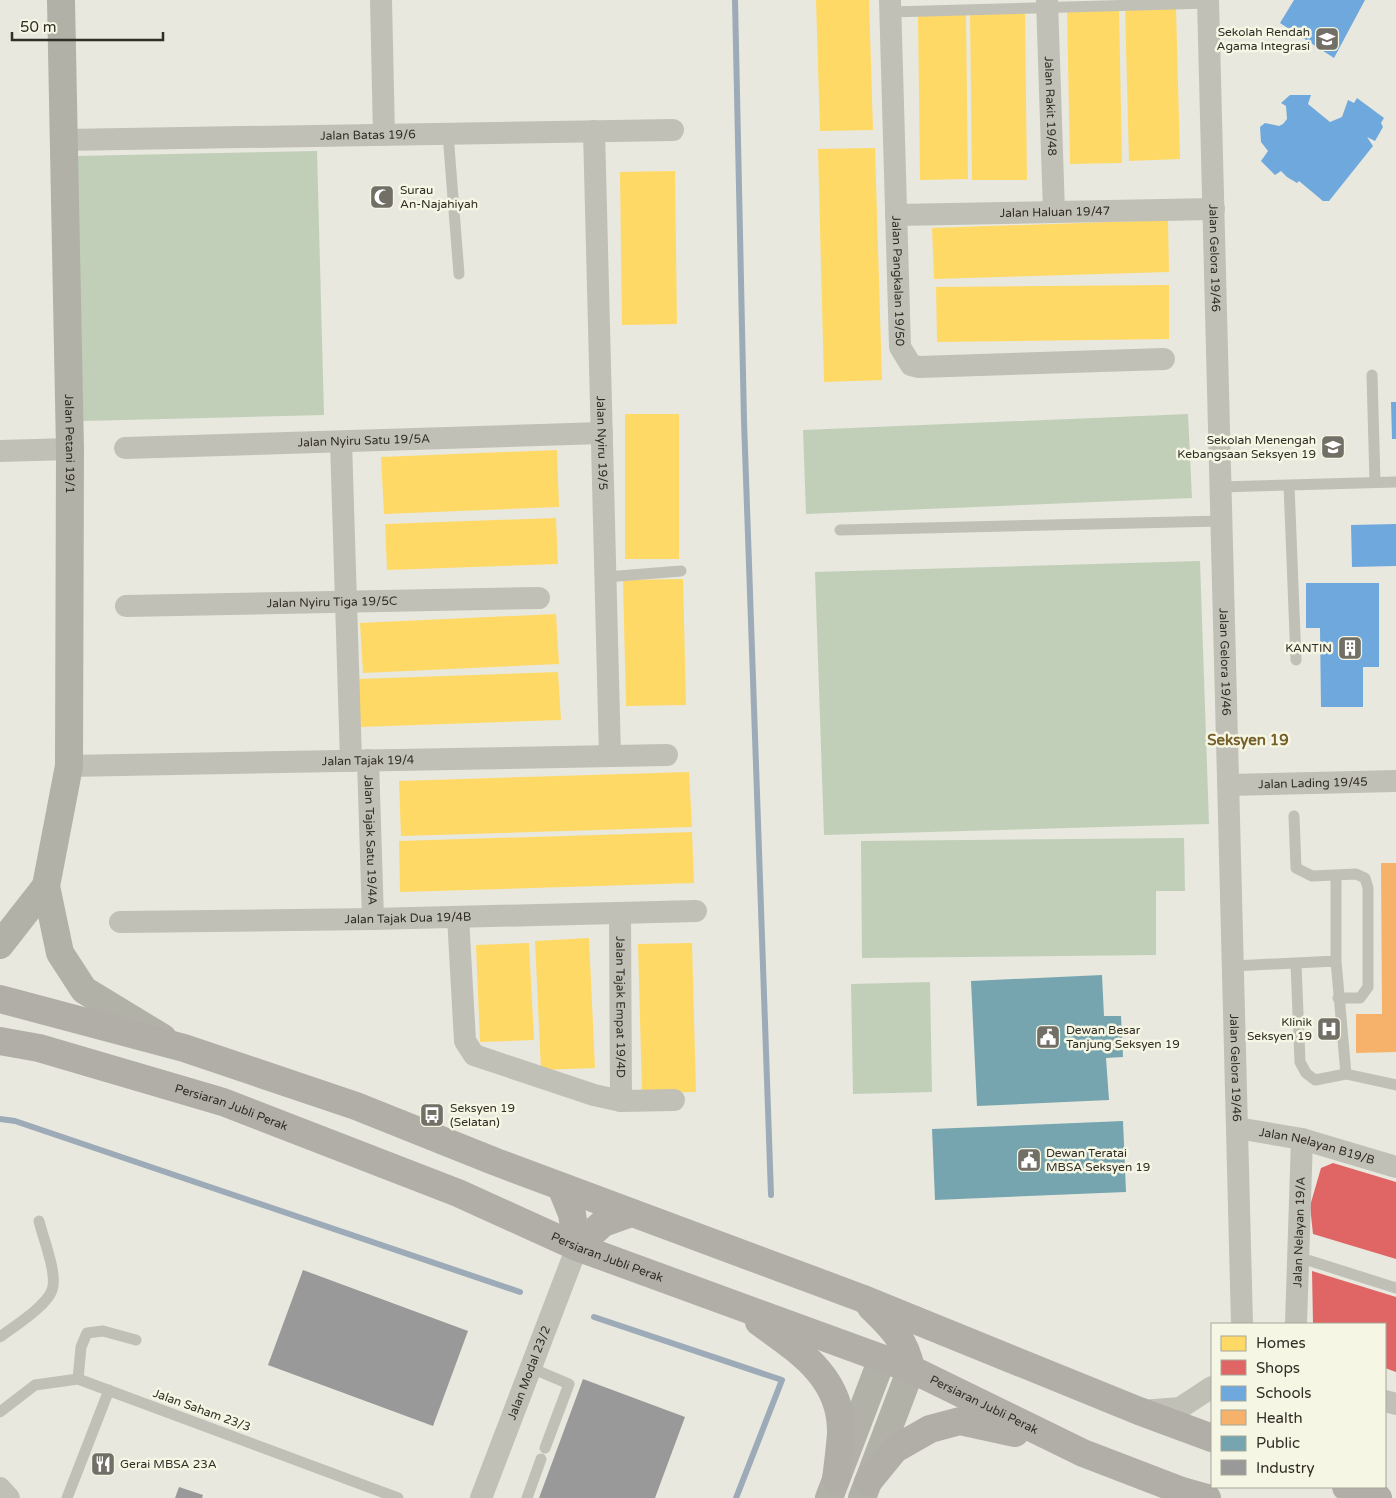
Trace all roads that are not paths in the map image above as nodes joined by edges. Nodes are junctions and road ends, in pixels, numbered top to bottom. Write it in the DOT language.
graph roads {
  1 [pos="61,0"];
  2 [pos="381,0"];
  3 [pos="1208,1"];
  4 [pos="1047,4"];
  5 [pos="890,6"];
  6 [pos="672,130"];
  7 [pos="594,131"];
  8 [pos="448,134"];
  9 [pos="384,135"];
  10 [pos="64,140"];
  11 [pos="1214,210"];
  12 [pos="1054,212"];
  13 [pos="896,215"];
  14 [pos="459,274"];
  15 [pos="1164,359"];
  16 [pos="1372,375"];
  17 [pos="602,433"];
  18 [pos="341,442"];
  19 [pos="126,448"];
  20 [pos="70,449"];
  21 [pos="0,451"];
  22 [pos="1375,482"];
  23 [pos="1396,482"];
  24 [pos="1290,485"];
  25 [pos="1221,487"];
  26 [pos="1222,521"];
  27 [pos="840,530"];
  28 [pos="680,571"];
  29 [pos="606,577"];
  30 [pos="539,598"];
  31 [pos="346,602"];
  32 [pos="126,606"];
  33 [pos="1296,660"];
  34 [pos="667,755"];
  35 [pos="610,756"];
  36 [pos="360,760"];
  37 [pos="69,766"];
  38 [pos="1396,781"];
  39 [pos="1228,786"];
  40 [pos="1294,816"];
  41 [pos="1336,875"];
  42 [pos="46,886"];
  43 [pos="696,911"];
  44 [pos="620,913"];
  45 [pos="458,917"];
  46 [pos="373,919"];
  47 [pos="120,922"];
  48 [pos="0,945"];
  49 [pos="1336,961"];
  50 [pos="1296,964"];
  51 [pos="1233,966"];
  52 [pos="1338,998"];
  53 [pos="0,999"];
  54 [pos="0,1041"];
  55 [pos="184,1048"];
  56 [pos="1346,1074"];
  57 [pos="1396,1085"];
  58 [pos="674,1100"];
  59 [pos="621,1101"];
  60 [pos="1237,1128"];
  61 [pos="1302,1139"];
  62 [pos="1396,1167"];
  63 [pos="561,1187"];
  64 [pos="631,1212"];
  65 [pos="39,1221"];
  66 [pos="577,1247"];
  67 [pos="1298,1257"];
  68 [pos="1396,1288"];
  69 [pos="860,1298"];
  70 [pos="732,1302"];
  71 [pos="1242,1323"];
  72 [pos="1296,1323"];
  73 [pos="953,1335"];
  74 [pos="0,1337"];
  75 [pos="136,1340"];
  76 [pos="903,1342"];
  77 [pos="882,1359"];
  78 [pos="530,1368"];
  79 [pos="911,1369"];
  80 [pos="78,1379"];
  81 [pos="1211,1388"];
  82 [pos="109,1390"];
  83 [pos="1138,1411"];
  84 [pos="0,1412"];
  85 [pos="1211,1438"];
  86 [pos="1083,1453"];
  87 [pos="1349,1488"];
  88 [pos="833,1489"];
  89 [pos="865,1490"];
  90 [pos="484,1497"];
  91 [pos="67,1498"];
  92 [pos="398,1498"];
  93 [pos="527,1498"];
  94 [pos="1207,1498"];
  95 [pos="1378,1498"];
  1 -- 10 [label="street, Jalan Petani 19/1"];
  2 -- 9 [label="street"];
  3 -- 4 [label="lane"];
  3 -- 11 [label="street, Jalan Gelora 19/46"];
  4 -- 5 [label="lane"];
  4 -- 12 [label="street, Jalan Rakit 19/48"];
  5 -- 13 [label="street, Jalan Pangkalan 19/50"];
  6 -- 7 [label="street, Jalan Batas 19/6"];
  7 -- 8 [label="street, Jalan Batas 19/6"];
  7 -- 17 [label="street, Jalan Nyiru 19/5"];
  8 -- 9 [label="street, Jalan Batas 19/6"];
  8 -- 14 [label="lane"];
  9 -- 10 [label="street, Jalan Batas 19/6"];
  10 -- 20 [label="street, Jalan Petani 19/1"];
  11 -- 12 [label="street, Jalan Haluan 19/47"];
  11 -- 25 [label="street, Jalan Gelora 19/46"];
  12 -- 13 [label="street, Jalan Haluan 19/47"];
  13 -- 15 [label="street, Jalan Pangkalan 19/50"];
  16 -- 22 [label="lane"];
  17 -- 18 [label="street, Jalan Nyiru Satu 19/5A"];
  17 -- 29 [label="street, Jalan Nyiru 19/5"];
  18 -- 19 [label="street, Jalan Nyiru Satu 19/5A"];
  18 -- 31 [label="street, Jalan Tajak Satu 19/4A"];
  20 -- 21 [label="street"];
  20 -- 37 [label="street, Jalan Petani 19/1"];
  22 -- 23 [label="lane"];
  22 -- 24 [label="lane"];
  24 -- 25 [label="lane"];
  24 -- 33 [label="lane"];
  25 -- 26 [label="street, Jalan Gelora 19/46"];
  26 -- 27 [label="lane"];
  26 -- 39 [label="street, Jalan Gelora 19/46"];
  28 -- 29 [label="lane"];
  29 -- 35 [label="street, Jalan Nyiru 19/5"];
  30 -- 31 [label="street, Jalan Nyiru Tiga 19/5C"];
  31 -- 32 [label="street, Jalan Nyiru Tiga 19/5C"];
  31 -- 36 [label="street, Jalan Tajak Satu 19/4A"];
  34 -- 35 [label="street, Jalan Tajak 19/4"];
  35 -- 36 [label="street, Jalan Tajak 19/4"];
  36 -- 37 [label="street, Jalan Tajak 19/4"];
  36 -- 46 [label="street, Jalan Tajak Satu 19/4A"];
  37 -- 42 [label="street, Jalan Petani 19/1"];
  38 -- 39 [label="street, Jalan Lading 19/45"];
  39 -- 51 [label="street, Jalan Gelora 19/46"];
  40 -- 41 [label="lane"];
  41 -- 49 [label="lane"];
  41 -- 52 [label="lane"];
  42 -- 48 [label="street, Jalan Petani 19/1"];
  42 -- 55 [label="street, Jalan Petani 19/1"];
  43 -- 44 [label="street, Jalan Tajak Dua 19/4B"];
  44 -- 45 [label="street, Jalan Tajak Dua 19/4B"];
  44 -- 59 [label="street, Jalan Tajak Empat 19/4D"];
  45 -- 46 [label="street, Jalan Tajak Dua 19/4B"];
  45 -- 59 [label="street"];
  46 -- 47 [label="street, Jalan Tajak Dua 19/4B"];
  49 -- 50 [label="lane"];
  49 -- 52 [label="lane"];
  50 -- 51 [label="lane"];
  50 -- 56 [label="lane"];
  51 -- 60 [label="street, Jalan Gelora 19/46"];
  52 -- 56 [label="lane"];
  53 -- 55 [label="main road"];
  54 -- 66 [label="main road, Persiaran Jubli Perak"];
  55 -- 63 [label="main road"];
  56 -- 57 [label="lane"];
  58 -- 59 [label="street"];
  60 -- 61 [label="street, Jalan Nelayan B19/B"];
  60 -- 71 [label="street, Jalan Gelora 19/46"];
  61 -- 62 [label="street, Jalan Nelayan B19/B"];
  61 -- 67 [label="street, Jalan Nelayan 19/A"];
  63 -- 64 [label="main road"];
  63 -- 66 [label="main road"];
  64 -- 66 [label="main road"];
  64 -- 69 [label="main road"];
  65 -- 74 [label="lane"];
  66 -- 70 [label="main road, Persiaran Jubli Perak"];
  66 -- 78 [label="street, Jalan Modal 23/2"];
  67 -- 68 [label="lane"];
  67 -- 72 [label="street, Jalan Nelayan 19/A"];
  69 -- 73 [label="main road"];
  69 -- 76 [label="main road"];
  70 -- 77 [label="main road, Persiaran Jubli Perak"];
  70 -- 88 [label="main road"];
  73 -- 76 [label="main road"];
  73 -- 83 [label="main road"];
  75 -- 80 [label="lane"];
  76 -- 77 [label="main road"];
  76 -- 79 [label="main road"];
  77 -- 79 [label="main road, Persiaran Jubli Perak"];
  77 -- 88 [label="street"];
  78 -- 90 [label="street, Jalan Modal 23/2"];
  78 -- 93 [label="lane"];
  79 -- 86 [label="main road, Persiaran Jubli Perak"];
  79 -- 89 [label="street"];
  80 -- 82 [label="lane, Jalan Saham 23/3"];
  80 -- 84 [label="lane, Jalan Saham 23/3"];
  81 -- 83 [label="street"];
  82 -- 91 [label="lane"];
  82 -- 92 [label="lane, Jalan Saham 23/3"];
  83 -- 85 [label="main road"];
  86 -- 89 [label="main road"];
  86 -- 94 [label="main road, Persiaran Jubli Perak"];
  87 -- 95 [label="main road"];
}
